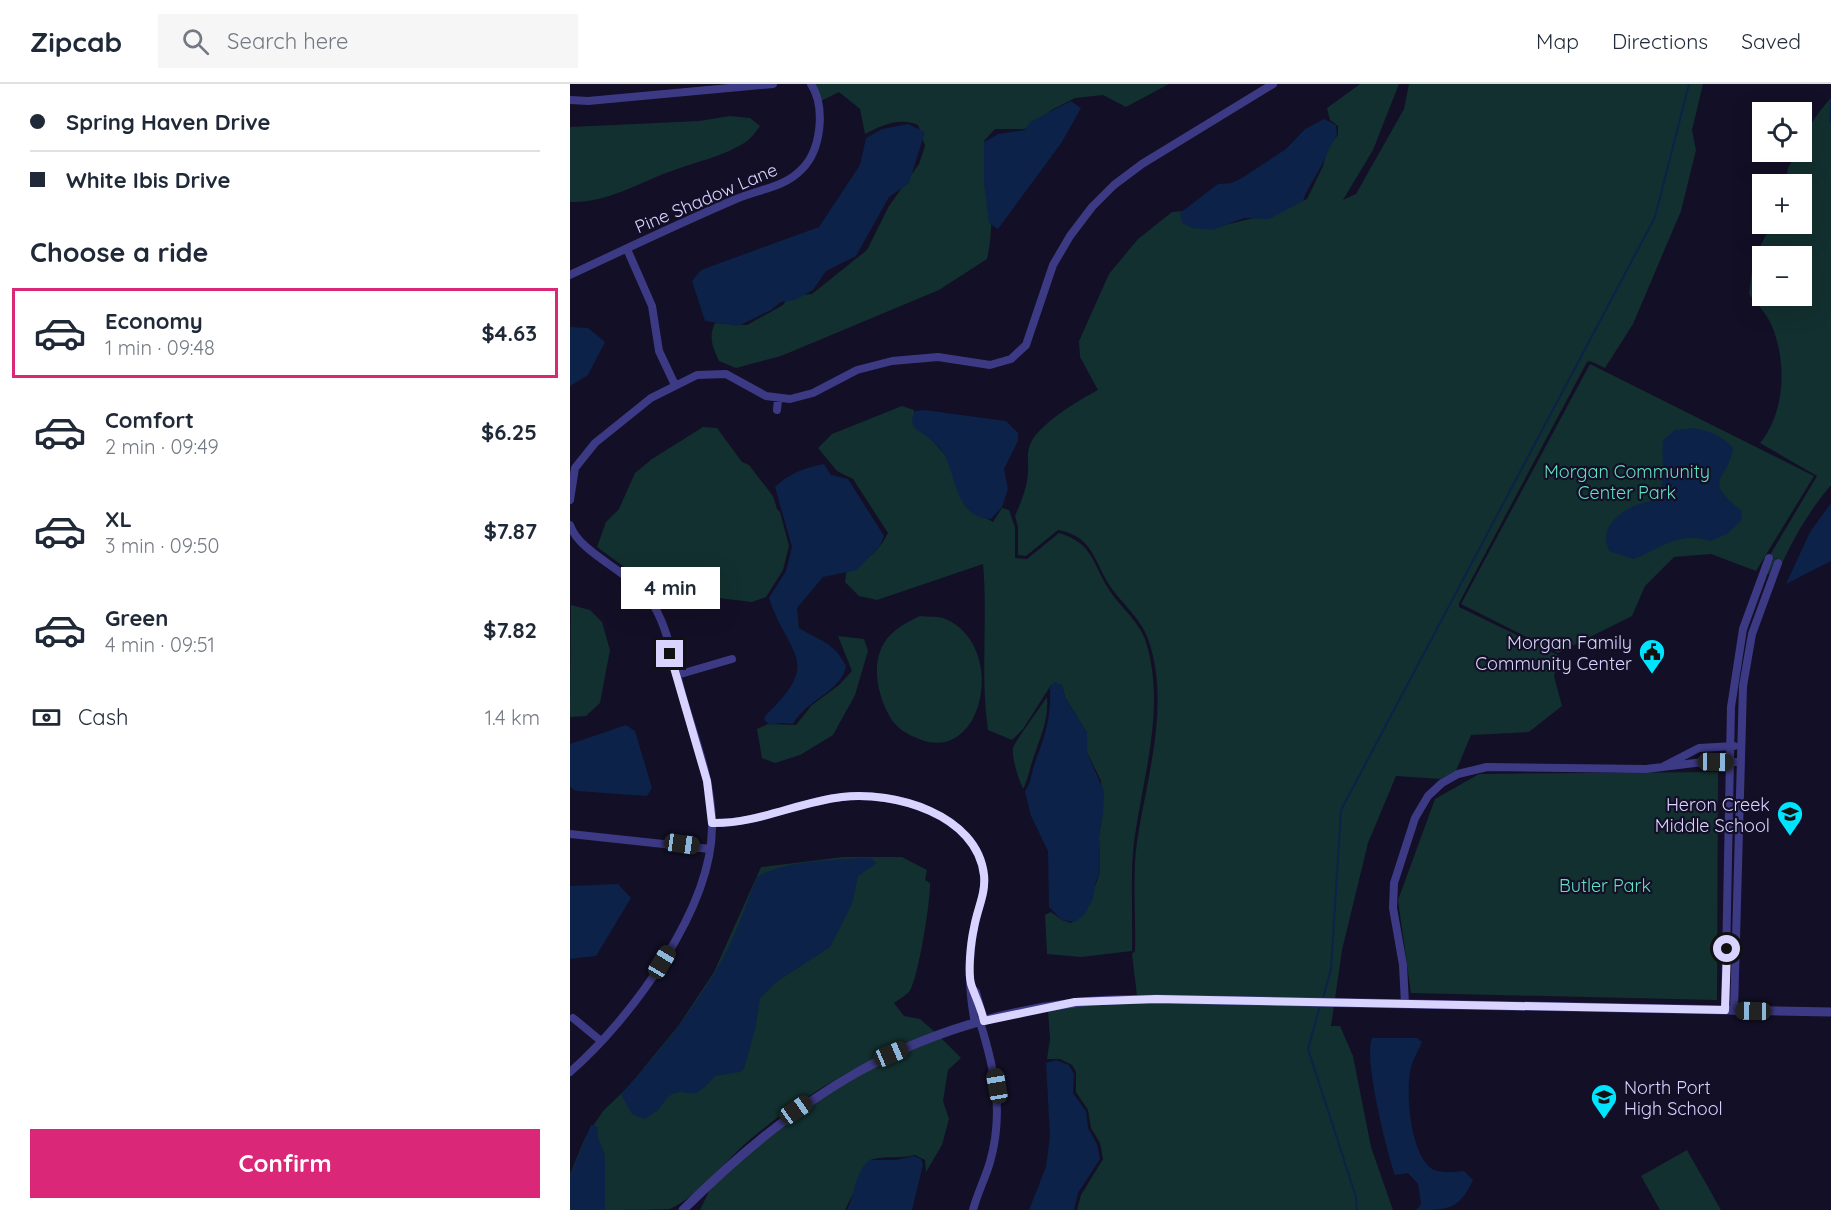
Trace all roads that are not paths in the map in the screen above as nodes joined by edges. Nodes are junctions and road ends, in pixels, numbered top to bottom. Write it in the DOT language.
graph roads {
  1 [pos="773,84"];
  2 [pos="811,84"];
  3 [pos="1273,84"];
  4 [pos="570,100"];
  5 [pos="588,101"];
  6 [pos="570,106"];
  7 [pos="627,249"];
  8 [pos="570,275"];
  9 [pos="675,385"];
  10 [pos="778,399"];
  11 [pos="777,410"];
  12 [pos="570,500"];
  13 [pos="570,525"];
  14 [pos="1769,558"];
  15 [pos="1778,563"];
  16 [pos="732,659"];
  17 [pos="677,675"];
  18 [pos="1729,746"];
  19 [pos="1739,746"];
  20 [pos="1729,762"];
  21 [pos="1739,762"];
  22 [pos="1657,769"];
  23 [pos="712,823"];
  24 [pos="570,834"];
  25 [pos="710,849"];
  26 [pos="1405,1004"];
  27 [pos="1730,1010"];
  28 [pos="1831,1012"];
  29 [pos="573,1018"];
  30 [pos="980,1022"];
  31 [pos="601,1041"];
  32 [pos="570,1072"];
  33 [pos="684,1210"];
  34 [pos="973,1210"];
  1 -- 5 [label="street"];
  2 -- 7 [label="street, Pine Shadow Lane"];
  3 -- 10 [label="street"];
  4 -- 5 [label="street"];
  5 -- 6 [label="street"];
  7 -- 8 [label="street, Pine Shadow Lane"];
  7 -- 9 [label="street"];
  9 -- 10 [label="street"];
  9 -- 12 [label="street"];
  10 -- 11 [label="street"];
  13 -- 17 [label="street"];
  14 -- 18 [label="street"];
  15 -- 19 [label="street"];
  16 -- 17 [label="street"];
  17 -- 23 [label="street"];
  18 -- 19 [label="street"];
  18 -- 20 [label="street"];
  18 -- 22 [label="street"];
  19 -- 21 [label="street"];
  20 -- 21 [label="street"];
  20 -- 22 [label="street"];
  20 -- 27 [label="street"];
  21 -- 27 [label="street"];
  22 -- 26 [label="street"];
  23 -- 25 [label="street"];
  23 -- 30 [label="street"];
  24 -- 25 [label="street"];
  25 -- 31 [label="street"];
  26 -- 27 [label="street"];
  26 -- 30 [label="street"];
  27 -- 28 [label="street"];
  29 -- 31 [label="street"];
  30 -- 33 [label="street"];
  30 -- 34 [label="street"];
  31 -- 32 [label="street"];
}
